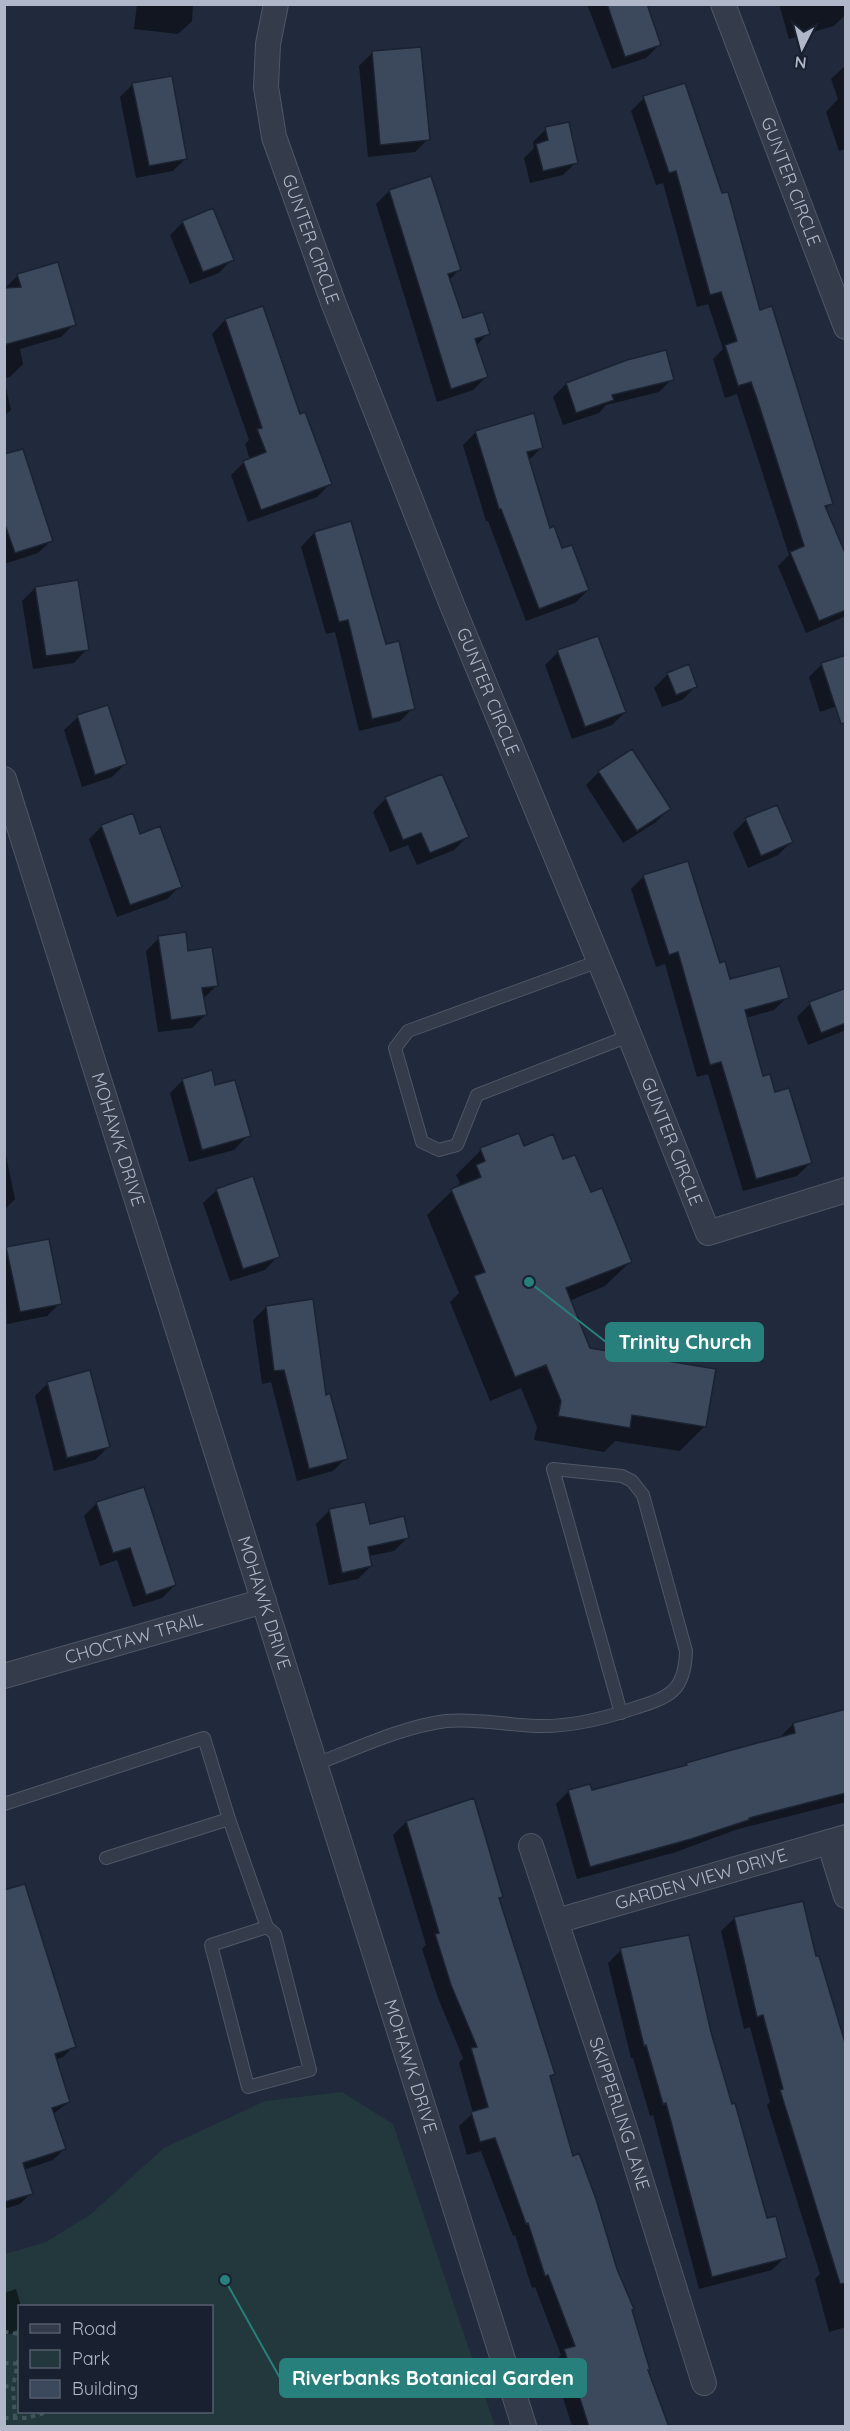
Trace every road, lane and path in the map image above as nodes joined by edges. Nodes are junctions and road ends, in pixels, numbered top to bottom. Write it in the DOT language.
graph roads {
  1 [pos="276,4"];
  2 [pos="723,4"];
  3 [pos="846,327"];
  4 [pos="4,779"];
  5 [pos="599,961"];
  6 [pos="629,1036"];
  7 [pos="846,1190"];
  8 [pos="264,1601"];
  9 [pos="4,1676"];
  10 [pos="621,1713"];
  11 [pos="316,1764"];
  12 [pos="4,1804"];
  13 [pos="229,1820"];
  14 [pos="837,1840"];
  15 [pos="531,1846"];
  16 [pos="106,1858"];
  17 [pos="846,1896"];
  18 [pos="556,1921"];
  19 [pos="271,1931"];
  20 [pos="4,2363"];
  21 [pos="18,2364"];
  22 [pos="704,2383"];
  23 [pos="4,2386"];
  24 [pos="13,2387"];
  25 [pos="44,2413"];
  26 [pos="4,2418"];
  27 [pos="15,2418"];
  28 [pos="524,2427"];
  1 -- 5 [label="street, GUNTER CIRCLE"];
  2 -- 3 [label="street, GUNTER CIRCLE"];
  4 -- 8 [label="street, MOHAWK DRIVE"];
  5 -- 6 [label="street, GUNTER CIRCLE"];
  5 -- 6 [label="lane"];
  6 -- 7 [label="street, GUNTER CIRCLE"];
  8 -- 9 [label="street, CHOCTAW TRAIL"];
  8 -- 11 [label="street, MOHAWK DRIVE"];
  10 -- 10 [label="lane"];
  10 -- 11 [label="lane"];
  11 -- 28 [label="street, MOHAWK DRIVE"];
  12 -- 13 [label="lane"];
  13 -- 16 [label="lane"];
  13 -- 19 [label="lane"];
  14 -- 17 [label="street"];
  14 -- 18 [label="street, GARDEN VIEW DRIVE"];
  15 -- 18 [label="street, SKIPPERLING LANE"];
  18 -- 22 [label="street, SKIPPERLING LANE"];
  19 -- 19 [label="lane"];
  20 -- 21 [label="path"];
  21 -- 24 [label="path"];
  23 -- 24 [label="path"];
  24 -- 27 [label="path"];
  25 -- 27 [label="path"];
  26 -- 27 [label="path"];
}
